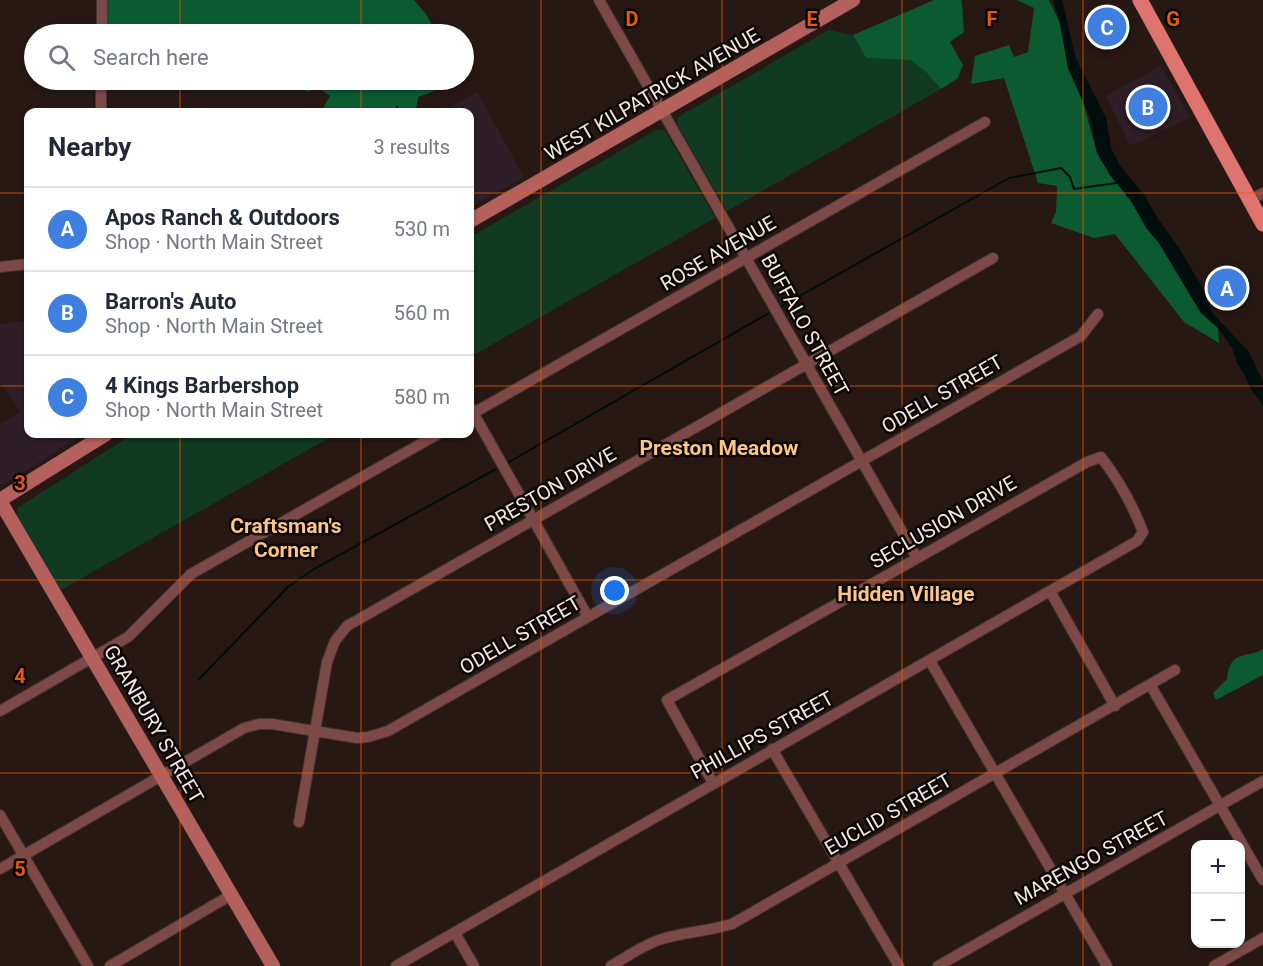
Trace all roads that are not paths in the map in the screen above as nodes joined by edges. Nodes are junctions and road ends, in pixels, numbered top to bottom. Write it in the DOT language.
graph roads {
  1 [pos="102,0"];
  2 [pos="599,0"];
  3 [pos="853,0"];
  4 [pos="1140,0"];
  5 [pos="102,24"];
  6 [pos="101,90"];
  7 [pos="101,108"];
  8 [pos="662,111"];
  9 [pos="985,122"];
  10 [pos="1256,196"];
  11 [pos="474,219"];
  12 [pos="1263,224"];
  13 [pos="746,258"];
  14 [pos="993,258"];
  15 [pos="24,264"];
  16 [pos="0,267"];
  17 [pos="1098,314"];
  18 [pos="806,363"];
  19 [pos="474,410"];
  20 [pos="474,417"];
  21 [pos="100,438"];
  22 [pos="431,438"];
  23 [pos="861,461"];
  24 [pos="0,501"];
  25 [pos="533,520"];
  26 [pos="1143,532"];
  27 [pos="918,558"];
  28 [pos="1050,591"];
  29 [pos="588,617"];
  30 [pos="93,658"];
  31 [pos="930,661"];
  32 [pos="1175,670"];
  33 [pos="1150,686"];
  34 [pos="1114,706"];
  35 [pos="0,711"];
  36 [pos="314,731"];
  37 [pos="772,749"];
  38 [pos="995,773"];
  39 [pos="163,776"];
  40 [pos="1263,781"];
  41 [pos="713,783"];
  42 [pos="1221,806"];
  43 [pos="0,815"];
  44 [pos="299,822"];
  45 [pos="24,855"];
  46 [pos="839,863"];
  47 [pos="0,869"];
  48 [pos="1263,880"];
  49 [pos="1065,893"];
  50 [pos="231,895"];
  51 [pos="454,933"];
  52 [pos="1263,938"];
  53 [pos="88,966"];
  54 [pos="110,966"];
  55 [pos="273,966"];
  56 [pos="396,966"];
  57 [pos="474,966"];
  58 [pos="611,966"];
  59 [pos="899,966"];
  60 [pos="938,966"];
  61 [pos="1107,966"];
  62 [pos="1214,966"];
  1 -- 5 [label="street"];
  2 -- 8 [label="street, BUFFALO STREET"];
  3 -- 8 [label="main road, WEST KILPATRICK AVENUE"];
  4 -- 10 [label="main road"];
  6 -- 7 [label="street"];
  8 -- 11 [label="main road, WEST KILPATRICK AVENUE"];
  8 -- 13 [label="street, BUFFALO STREET"];
  9 -- 13 [label="street, ROSE AVENUE"];
  10 -- 12 [label="main road"];
  13 -- 18 [label="street, BUFFALO STREET"];
  13 -- 19 [label="street, ROSE AVENUE"];
  14 -- 18 [label="street, PRESTON DRIVE"];
  15 -- 16 [label="street"];
  17 -- 23 [label="street, ODELL STREET"];
  18 -- 23 [label="street, BUFFALO STREET"];
  18 -- 25 [label="street, PRESTON DRIVE"];
  20 -- 25 [label="street"];
  21 -- 24 [label="main road"];
  22 -- 30 [label="street"];
  23 -- 27 [label="street, BUFFALO STREET"];
  23 -- 29 [label="street, ODELL STREET"];
  24 -- 30 [label="main road, GRANBURY STREET"];
  25 -- 29 [label="street"];
  25 -- 36 [label="street, PRESTON DRIVE"];
  26 -- 27 [label="street, SECLUSION DRIVE"];
  26 -- 28 [label="street, PHILLIPS STREET"];
  27 -- 41 [label="street, SECLUSION DRIVE"];
  28 -- 31 [label="street, PHILLIPS STREET"];
  28 -- 34 [label="street"];
  29 -- 36 [label="street, ODELL STREET"];
  30 -- 35 [label="street"];
  30 -- 39 [label="main road, GRANBURY STREET"];
  31 -- 37 [label="street, PHILLIPS STREET"];
  31 -- 38 [label="street"];
  32 -- 33 [label="street, EUCLID STREET"];
  33 -- 34 [label="street, EUCLID STREET"];
  33 -- 42 [label="street"];
  34 -- 38 [label="street, EUCLID STREET"];
  36 -- 39 [label="street, ODELL STREET"];
  36 -- 44 [label="street, PRESTON DRIVE"];
  37 -- 41 [label="street, PHILLIPS STREET"];
  37 -- 46 [label="street"];
  38 -- 46 [label="street, EUCLID STREET"];
  38 -- 49 [label="street"];
  39 -- 45 [label="street, ODELL STREET"];
  39 -- 50 [label="main road, GRANBURY STREET"];
  40 -- 42 [label="street, MARENGO STREET"];
  41 -- 51 [label="street, PHILLIPS STREET"];
  42 -- 48 [label="street"];
  42 -- 49 [label="street, MARENGO STREET"];
  43 -- 45 [label="street"];
  45 -- 47 [label="street, ODELL STREET"];
  45 -- 53 [label="street"];
  46 -- 58 [label="street, EUCLID STREET"];
  46 -- 59 [label="street"];
  49 -- 60 [label="street, MARENGO STREET"];
  49 -- 61 [label="street"];
  50 -- 54 [label="street"];
  50 -- 55 [label="main road, GRANBURY STREET"];
  51 -- 56 [label="street, PHILLIPS STREET"];
  51 -- 57 [label="street"];
  52 -- 62 [label="street"];
}
